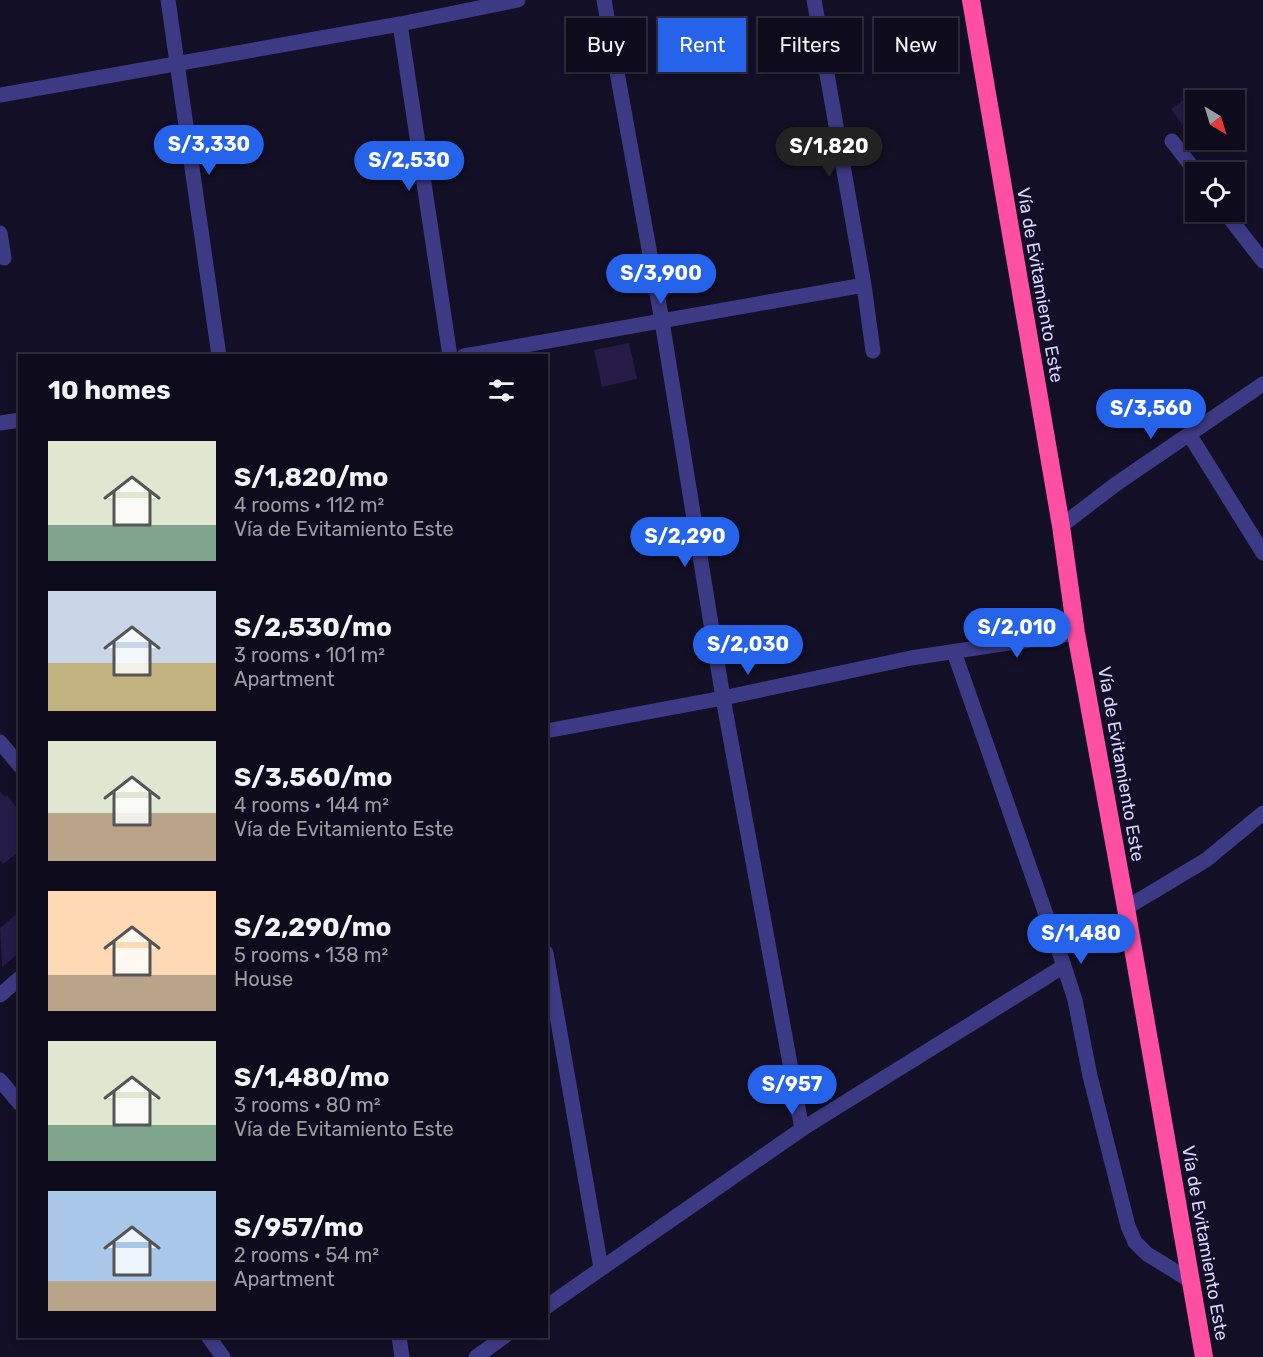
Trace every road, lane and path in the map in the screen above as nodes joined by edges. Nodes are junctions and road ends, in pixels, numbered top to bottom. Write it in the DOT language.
graph roads {
  1 [pos="168,0"];
  2 [pos="518,0"];
  3 [pos="604,0"];
  4 [pos="814,0"];
  5 [pos="971,0"];
  6 [pos="400,24"];
  7 [pos="176,64"];
  8 [pos="0,95"];
  9 [pos="1172,141"];
  10 [pos="1188,162"];
  11 [pos="1233,222"];
  12 [pos="0,233"];
  13 [pos="4,258"];
  14 [pos="1263,261"];
  15 [pos="864,285"];
  16 [pos="662,321"];
  17 [pos="873,351"];
  18 [pos="219,354"];
  19 [pos="450,354"];
  20 [pos="475,354"];
  21 [pos="1263,384"];
  22 [pos="18,420"];
  23 [pos="0,423"];
  24 [pos="1189,434"];
  25 [pos="1061,526"];
  26 [pos="1263,553"];
  27 [pos="1076,633"];
  28 [pos="954,652"];
  29 [pos="723,699"];
  30 [pos="548,730"];
  31 [pos="0,742"];
  32 [pos="18,764"];
  33 [pos="1263,813"];
  34 [pos="1126,908"];
  35 [pos="548,964"];
  36 [pos="1064,966"];
  37 [pos="18,980"];
  38 [pos="0,995"];
  39 [pos="0,1080"];
  40 [pos="18,1102"];
  41 [pos="802,1129"];
  42 [pos="601,1268"];
  43 [pos="1191,1281"];
  44 [pos="548,1306"];
  45 [pos="210,1338"];
  46 [pos="399,1338"];
  47 [pos="502,1338"];
  48 [pos="224,1357"];
  49 [pos="402,1357"];
  50 [pos="476,1357"];
  51 [pos="1204,1357"];
  1 -- 7 [label="street"];
  2 -- 6 [label="street"];
  3 -- 16 [label="street"];
  4 -- 15 [label="street"];
  5 -- 25 [label="highway, Vía de Evitamiento Este"];
  6 -- 7 [label="street"];
  6 -- 19 [label="street"];
  7 -- 8 [label="street"];
  7 -- 18 [label="street"];
  9 -- 10 [label="street"];
  11 -- 14 [label="street"];
  12 -- 13 [label="street"];
  15 -- 16 [label="street"];
  15 -- 17 [label="street"];
  16 -- 20 [label="street"];
  16 -- 29 [label="street"];
  21 -- 24 [label="street"];
  22 -- 23 [label="street"];
  24 -- 25 [label="street"];
  24 -- 26 [label="street"];
  25 -- 27 [label="highway, Vía de Evitamiento Este"];
  27 -- 28 [label="street"];
  27 -- 34 [label="highway, Vía de Evitamiento Este"];
  28 -- 29 [label="street"];
  28 -- 36 [label="street"];
  29 -- 30 [label="street"];
  29 -- 41 [label="street"];
  31 -- 32 [label="street"];
  33 -- 34 [label="street"];
  34 -- 43 [label="highway, Vía de Evitamiento Este"];
  35 -- 42 [label="street"];
  36 -- 41 [label="street"];
  36 -- 43 [label="street"];
  37 -- 38 [label="street"];
  39 -- 40 [label="street"];
  41 -- 42 [label="street"];
  42 -- 44 [label="street"];
  43 -- 51 [label="highway, Vía de Evitamiento Este"];
  45 -- 48 [label="street"];
  46 -- 49 [label="street"];
  47 -- 50 [label="street"];
}
